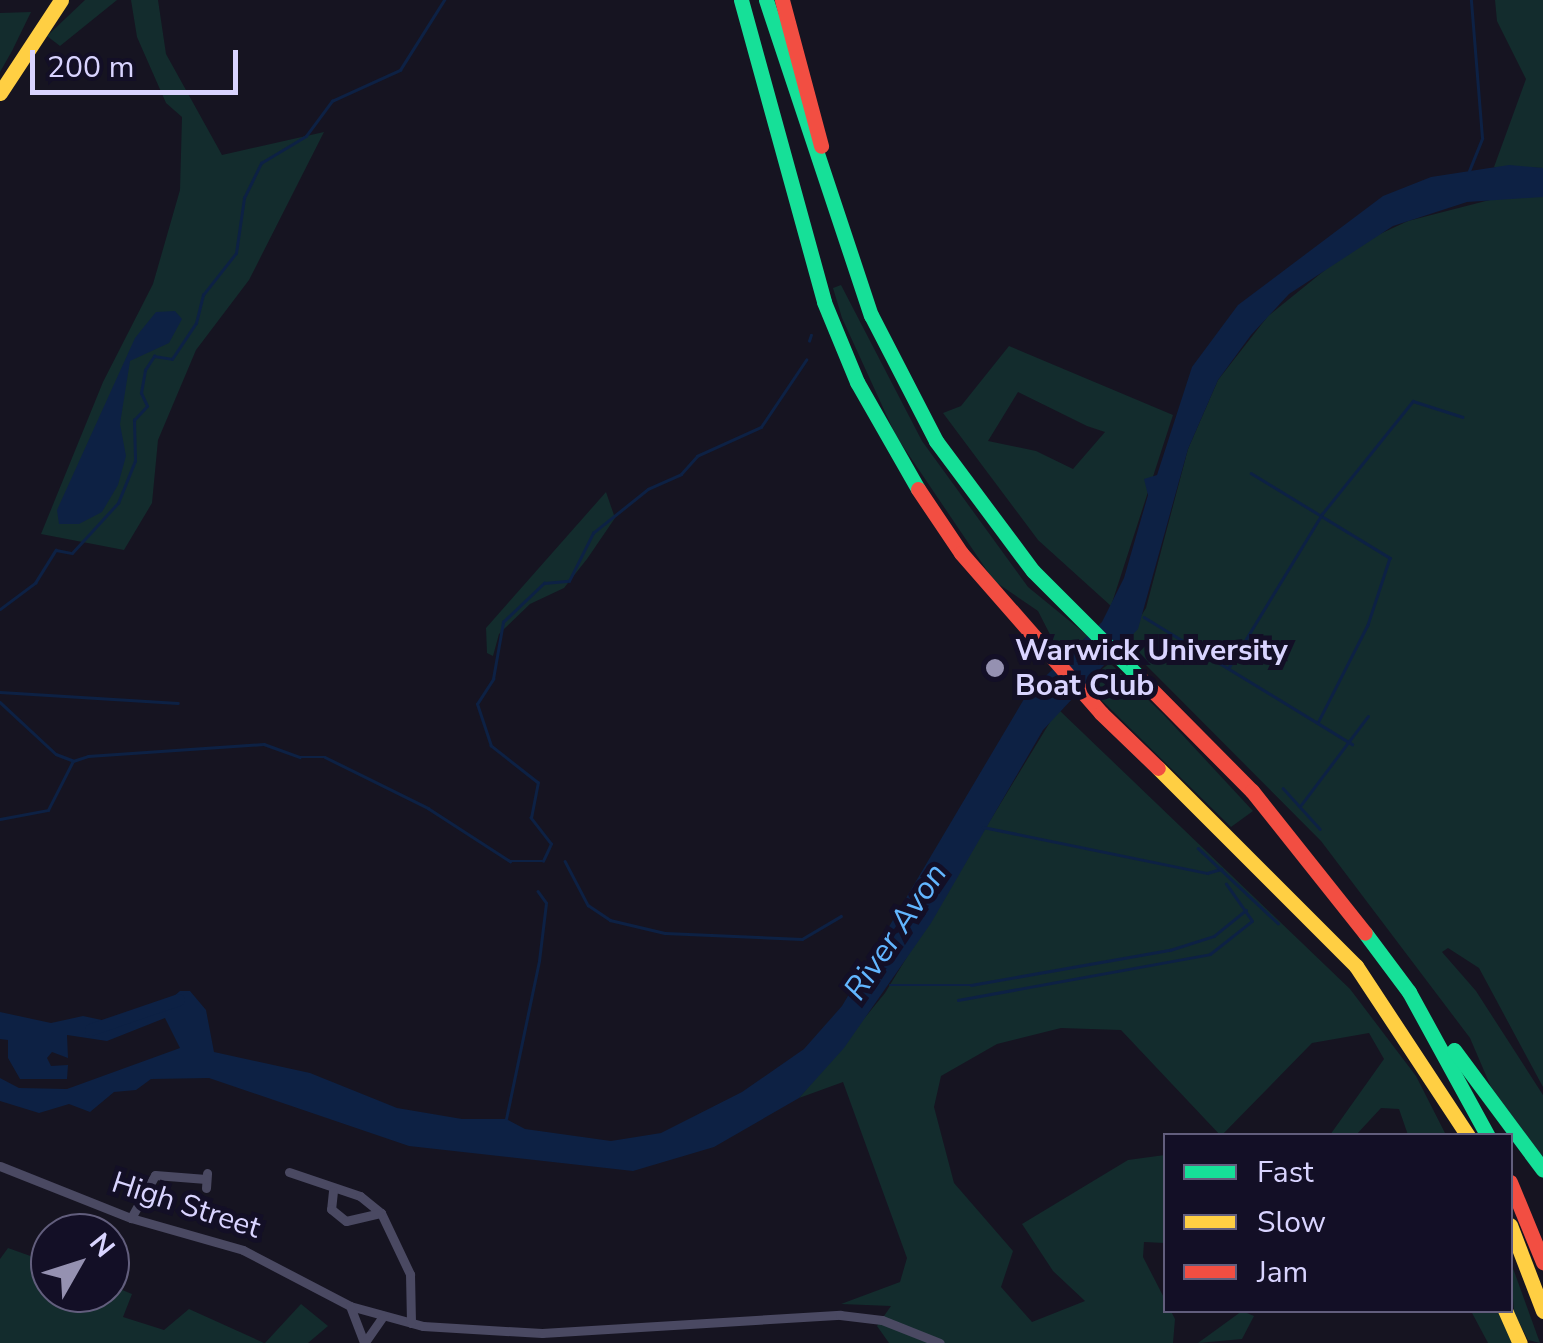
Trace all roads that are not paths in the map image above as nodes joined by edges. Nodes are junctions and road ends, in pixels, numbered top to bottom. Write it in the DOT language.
graph roads {
  1 [pos="61,0"];
  2 [pos="730,0"];
  3 [pos="741,0"];
  4 [pos="766,0"];
  5 [pos="782,0"];
  6 [pos="0,93"];
  7 [pos="767,107"];
  8 [pos="840,232"];
  9 [pos="1408,992"];
  10 [pos="1393,1015"];
  11 [pos="1454,1133"];
  12 [pos="1466,1133"];
  13 [pos="1486,1133"];
  14 [pos="0,1166"];
  15 [pos="1543,1170"];
  16 [pos="289,1172"];
  17 [pos="206,1180"];
  18 [pos="1513,1189"];
  19 [pos="333,1191"];
  20 [pos="381,1213"];
  21 [pos="132,1218"];
  22 [pos="1513,1233"];
  23 [pos="1543,1262"];
  24 [pos="350,1306"];
  25 [pos="1543,1311"];
  26 [pos="1506,1313"];
  27 [pos="382,1316"];
  28 [pos="411,1323"];
  29 [pos="364,1343"];
  30 [pos="940,1343"];
  31 [pos="1520,1343"];
  1 -- 6 [label="highway"];
  2 -- 7 [label="highway"];
  3 -- 7 [label="highway"];
  4 -- 8 [label="highway"];
  5 -- 8 [label="highway"];
  7 -- 10 [label="highway"];
  8 -- 9 [label="highway"];
  9 -- 13 [label="highway"];
  9 -- 15 [label="highway"];
  10 -- 11 [label="highway"];
  10 -- 12 [label="highway"];
  14 -- 21 [label="street, High Street"];
  16 -- 19 [label="street"];
  17 -- 21 [label="street"];
  18 -- 23 [label="highway"];
  19 -- 20 [label="street"];
  19 -- 20 [label="street"];
  20 -- 28 [label="street"];
  21 -- 24 [label="street, High Street"];
  22 -- 25 [label="highway"];
  24 -- 27 [label="street, High Street"];
  24 -- 29 [label="street"];
  26 -- 31 [label="highway"];
  27 -- 28 [label="street, High Street"];
  27 -- 29 [label="street"];
  28 -- 30 [label="street, High Street"];
}
